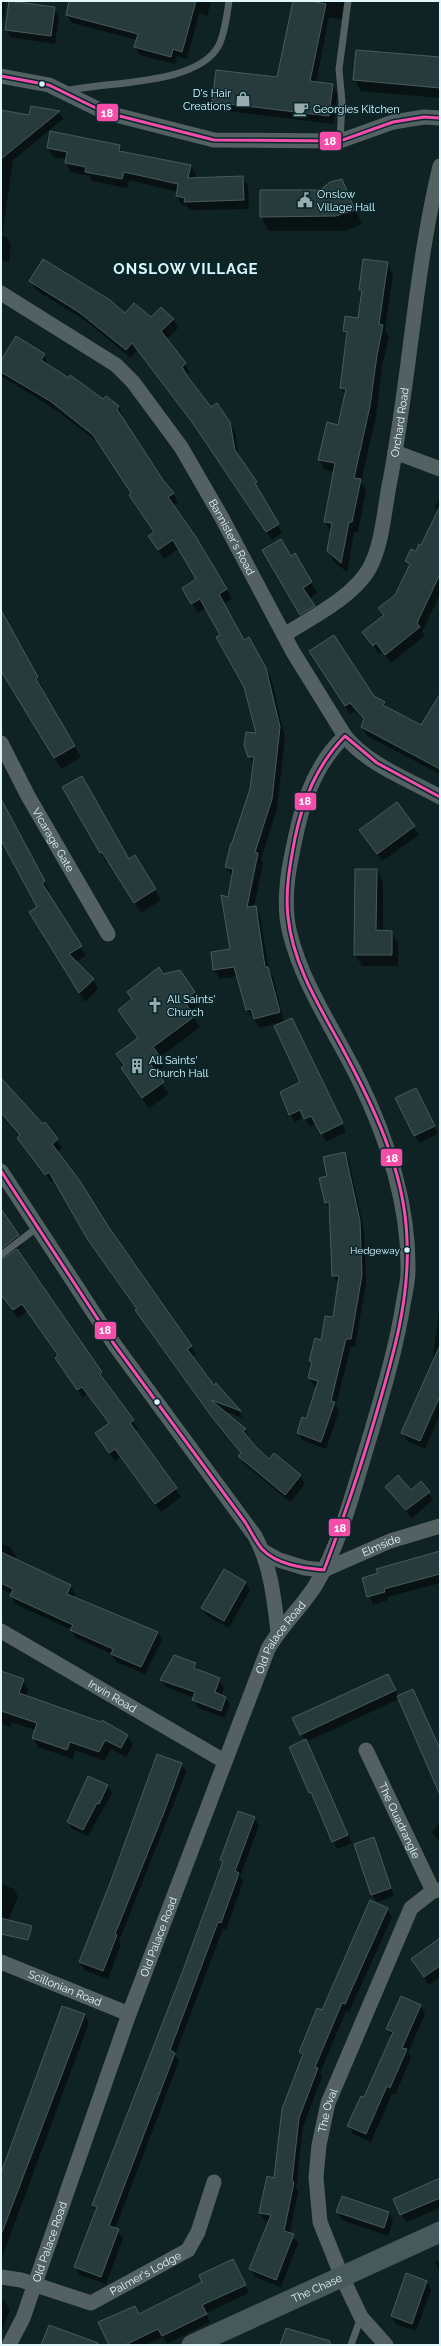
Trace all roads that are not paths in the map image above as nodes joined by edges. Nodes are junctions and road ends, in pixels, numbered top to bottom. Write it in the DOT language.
graph roads {
  1 [pos="229,1"];
  2 [pos="348,1"];
  3 [pos="1,76"];
  4 [pos="65,91"];
  5 [pos="440,118"];
  6 [pos="340,141"];
  7 [pos="440,166"];
  8 [pos="1,294"];
  9 [pos="395,452"];
  10 [pos="440,469"];
  11 [pos="284,635"];
  12 [pos="345,736"];
  13 [pos="1,743"];
  14 [pos="440,797"];
  15 [pos="108,934"];
  16 [pos="1,1171"];
  17 [pos="38,1227"];
  18 [pos="1,1256"];
  19 [pos="440,1526"];
  20 [pos="263,1551"];
  21 [pos="324,1570"];
  22 [pos="1,1631"];
  23 [pos="278,1632"];
  24 [pos="366,1750"];
  25 [pos="224,1761"];
  26 [pos="437,1890"];
  27 [pos="1,1962"];
  28 [pos="128,2014"];
  29 [pos="214,2182"];
  30 [pos="440,2232"];
  31 [pos="1,2277"];
  32 [pos="342,2277"];
  33 [pos="35,2285"];
  34 [pos="361,2317"];
  35 [pos="23,2318"];
  36 [pos="9,2345"];
  37 [pos="18,2345"];
  38 [pos="192,2345"];
  39 [pos="351,2345"];
  40 [pos="386,2345"];
  1 -- 4 [label="lane"];
  2 -- 6 [label="lane"];
  3 -- 4 [label="street"];
  4 -- 6 [label="street"];
  5 -- 6 [label="street"];
  7 -- 9 [label="street, Orchard Road"];
  8 -- 11 [label="street, Bannister's Road"];
  9 -- 10 [label="street"];
  9 -- 11 [label="street, Orchard Road"];
  11 -- 12 [label="street, Bannister's Road"];
  12 -- 14 [label="street, Bannister's Road"];
  12 -- 21 [label="street"];
  13 -- 15 [label="street, Vicarage Gate"];
  16 -- 17 [label="street"];
  17 -- 18 [label="lane"];
  17 -- 20 [label="street"];
  19 -- 21 [label="street, Elmside"];
  20 -- 21 [label="street"];
  20 -- 23 [label="street"];
  21 -- 23 [label="street, Old Palace Road"];
  22 -- 25 [label="street, Irwin Road"];
  23 -- 25 [label="street, Old Palace Road"];
  24 -- 26 [label="street, The Quadrangle"];
  25 -- 28 [label="street, Old Palace Road"];
  26 -- 32 [label="street, The Oval"];
  27 -- 28 [label="street, Scillonian Road"];
  28 -- 33 [label="street, Old Palace Road"];
  29 -- 33 [label="street, Palmer's Lodge"];
  30 -- 32 [label="street, The Chase"];
  31 -- 33 [label="street, Palmer's Lodge"];
  32 -- 34 [label="street, The Oval"];
  32 -- 38 [label="street, The Chase"];
  33 -- 35 [label="street, Old Palace Road"];
  34 -- 39 [label="lane"];
  34 -- 40 [label="street, The Oval"];
  35 -- 36 [label="street, Old Palace Road"];
  35 -- 37 [label="street, Old Palace Road"];
}
